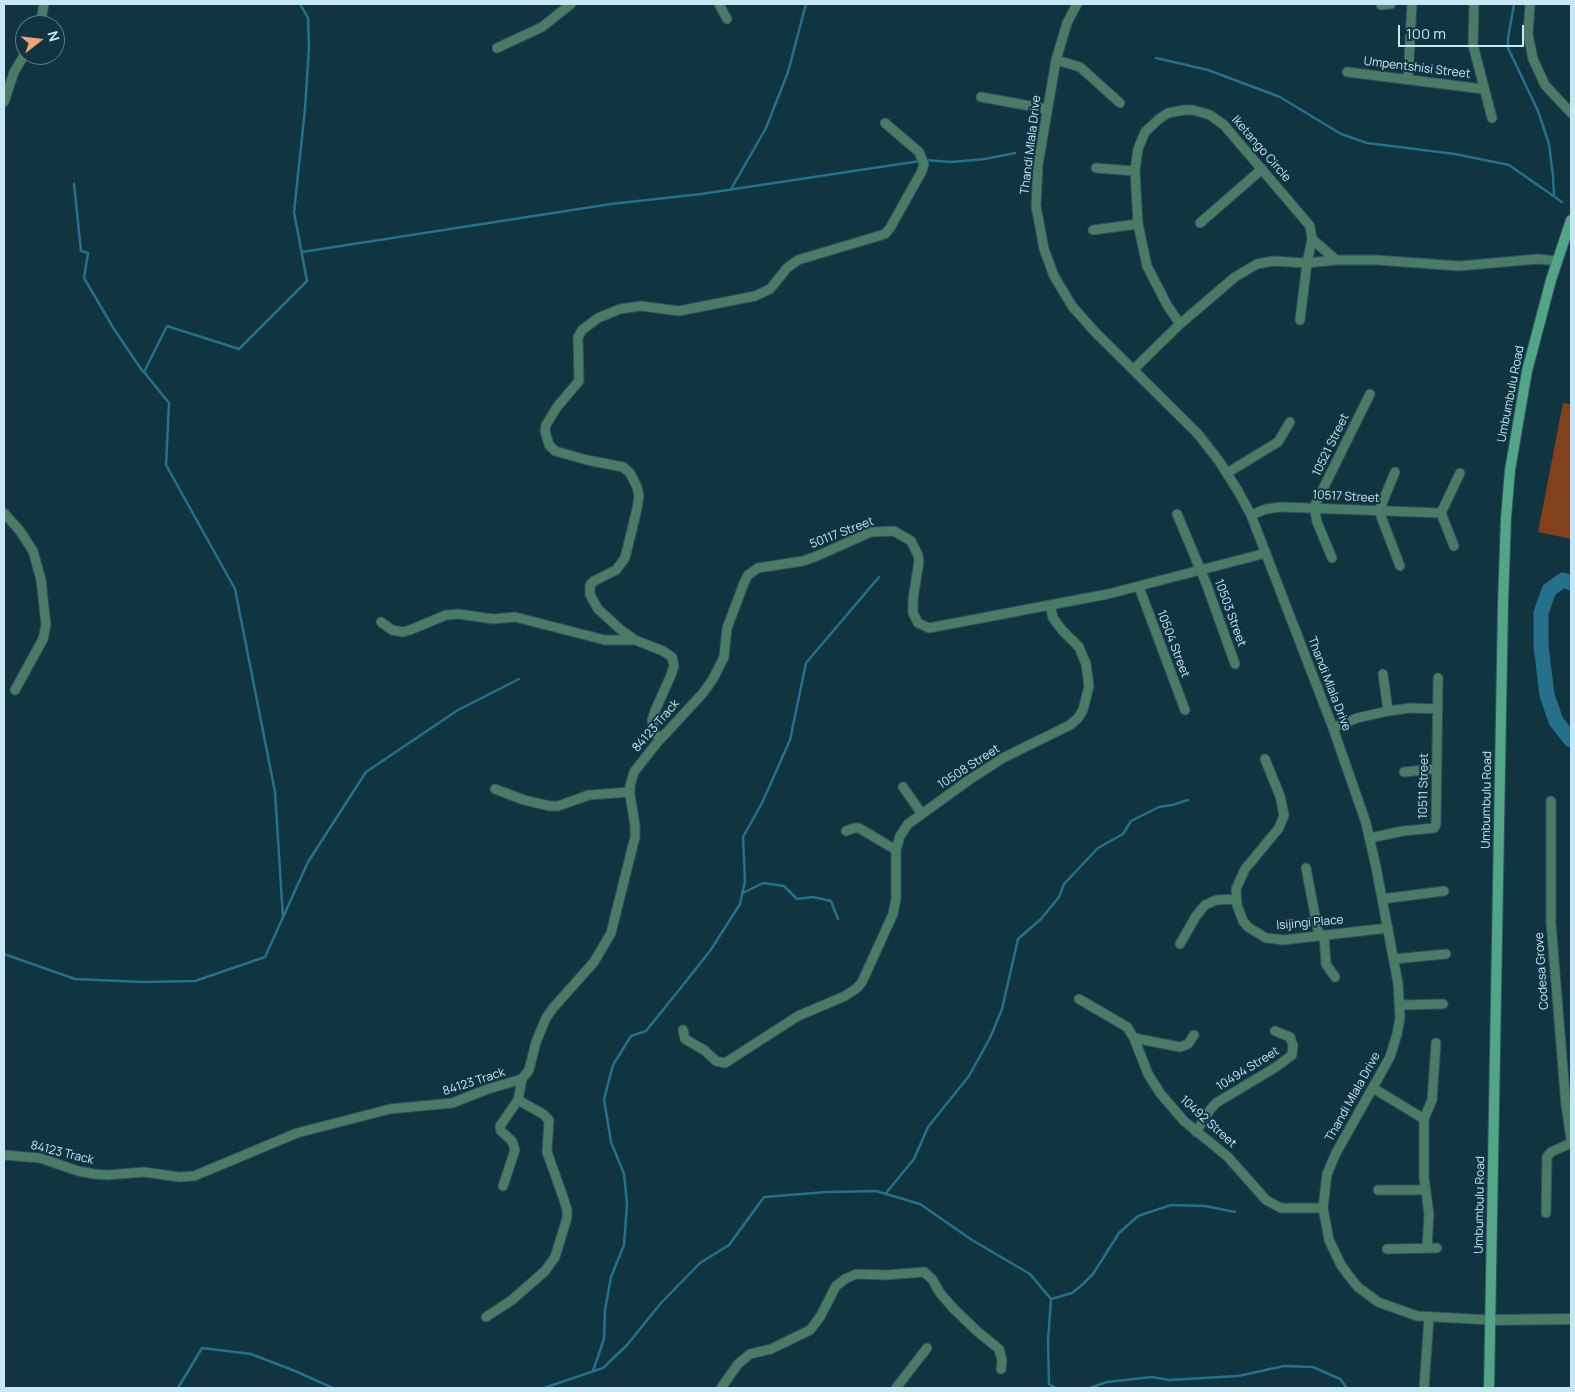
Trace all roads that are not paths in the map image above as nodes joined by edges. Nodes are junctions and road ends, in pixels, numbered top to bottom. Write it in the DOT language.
graph roads {
  1 [pos="571,4"];
  2 [pos="719,4"];
  3 [pos="1077,4"];
  4 [pos="1391,4"];
  5 [pos="1412,4"];
  6 [pos="1474,4"];
  7 [pos="1530,4"];
  8 [pos="1381,5"];
  9 [pos="727,19"];
  10 [pos="497,48"];
  11 [pos="1056,60"];
  12 [pos="18,65"];
  13 [pos="1347,72"];
  14 [pos="1408,80"];
  15 [pos="1483,89"];
  16 [pos="981,97"];
  17 [pos="4,102"];
  18 [pos="1120,103"];
  19 [pos="1047,109"];
  20 [pos="1571,113"];
  21 [pos="1492,118"];
  22 [pos="885,123"];
  23 [pos="1096,168"];
  24 [pos="1262,169"];
  25 [pos="1135,171"];
  26 [pos="1571,220"];
  27 [pos="1200,223"];
  28 [pos="1138,224"];
  29 [pos="1093,230"];
  30 [pos="1312,239"];
  31 [pos="1336,260"];
  32 [pos="1557,261"];
  33 [pos="1307,263"];
  34 [pos="1300,320"];
  35 [pos="1180,324"];
  36 [pos="1134,369"];
  37 [pos="1370,394"];
  38 [pos="1290,422"];
  39 [pos="1395,472"];
  40 [pos="1460,473"];
  41 [pos="1227,474"];
  42 [pos="1314,507"];
  43 [pos="1379,511"];
  44 [pos="4,513"];
  45 [pos="1441,513"];
  46 [pos="1177,514"];
  47 [pos="1251,515"];
  48 [pos="1454,546"];
  49 [pos="1266,553"];
  50 [pos="1332,558"];
  51 [pos="1400,566"];
  52 [pos="1201,571"];
  53 [pos="1138,587"];
  54 [pos="1050,605"];
  55 [pos="381,622"];
  56 [pos="635,640"];
  57 [pos="1235,664"];
  58 [pos="1383,674"];
  59 [pos="1438,678"];
  60 [pos="15,690"];
  61 [pos="703,693"];
  62 [pos="1438,709"];
  63 [pos="1185,710"];
  64 [pos="1388,710"];
  65 [pos="1332,728"];
  66 [pos="660,739"];
  67 [pos="1265,759"];
  68 [pos="1437,769"];
  69 [pos="1404,772"];
  70 [pos="903,787"];
  71 [pos="495,789"];
  72 [pos="630,792"];
  73 [pos="1551,801"];
  74 [pos="922,814"];
  75 [pos="846,831"];
  76 [pos="1370,838"];
  77 [pos="896,850"];
  78 [pos="1306,868"];
  79 [pos="1444,891"];
  80 [pos="1382,898"];
  81 [pos="1236,899"];
  82 [pos="1388,928"];
  83 [pos="1322,935"];
  84 [pos="1180,944"];
  85 [pos="1446,954"];
  86 [pos="1394,959"];
  87 [pos="1335,977"];
  88 [pos="1079,1000"];
  89 [pos="1443,1004"];
  90 [pos="1400,1005"];
  91 [pos="683,1030"];
  92 [pos="1275,1031"];
  93 [pos="1194,1035"];
  94 [pos="1134,1038"];
  95 [pos="1436,1043"];
  96 [pos="522,1078"];
  97 [pos="1373,1088"];
  98 [pos="518,1100"];
  99 [pos="1424,1120"];
  100 [pos="1196,1132"];
  101 [pos="1571,1141"];
  102 [pos="4,1155"];
  103 [pos="503,1186"];
  104 [pos="1378,1190"];
  105 [pos="1426,1190"];
  106 [pos="1323,1208"];
  107 [pos="1546,1212"];
  108 [pos="1427,1248"];
  109 [pos="1437,1248"];
  110 [pos="1387,1249"];
  111 [pos="486,1317"];
  112 [pos="1429,1318"];
  113 [pos="1571,1319"];
  114 [pos="1491,1320"];
  115 [pos="927,1348"];
  116 [pos="1001,1369"];
  117 [pos="721,1388"];
  118 [pos="896,1388"];
  119 [pos="1424,1388"];
  120 [pos="1489,1388"];
  1 -- 10 [label="street"];
  2 -- 9 [label="street"];
  3 -- 11 [label="street, Thandi Mlala Drive"];
  4 -- 8 [label="street"];
  5 -- 14 [label="street"];
  6 -- 15 [label="street"];
  7 -- 20 [label="street"];
  11 -- 18 [label="street"];
  11 -- 19 [label="street, Thandi Mlala Drive"];
  12 -- 17 [label="street"];
  13 -- 14 [label="street, Umpentshisi Street"];
  14 -- 15 [label="street, Umpentshisi Street"];
  15 -- 21 [label="street"];
  16 -- 19 [label="street"];
  19 -- 36 [label="street, Thandi Mlala Drive"];
  22 -- 56 [label="street"];
  23 -- 25 [label="street"];
  24 -- 25 [label="street, Iketango Circle"];
  24 -- 27 [label="street"];
  24 -- 30 [label="street, Iketango Circle"];
  25 -- 28 [label="street, Iketango Circle"];
  26 -- 32 [label="main road, Umbumbulu Road"];
  28 -- 29 [label="street"];
  28 -- 35 [label="street, Iketango Circle"];
  30 -- 31 [label="street"];
  30 -- 33 [label="street"];
  31 -- 32 [label="street"];
  31 -- 33 [label="street"];
  32 -- 114 [label="main road, Umbumbulu Road"];
  33 -- 34 [label="street"];
  33 -- 35 [label="street"];
  35 -- 36 [label="street"];
  36 -- 41 [label="street, Thandi Mlala Drive"];
  37 -- 42 [label="street, 10521 Street"];
  38 -- 41 [label="street"];
  39 -- 43 [label="street"];
  40 -- 45 [label="street"];
  41 -- 47 [label="street, Thandi Mlala Drive"];
  42 -- 43 [label="street, 10517 Street"];
  42 -- 47 [label="street, 10517 Street"];
  42 -- 50 [label="street"];
  43 -- 45 [label="street, 10517 Street"];
  43 -- 51 [label="street"];
  44 -- 60 [label="street"];
  45 -- 48 [label="street"];
  46 -- 52 [label="street, 10503 Street"];
  47 -- 49 [label="street, Thandi Mlala Drive"];
  49 -- 52 [label="street"];
  49 -- 65 [label="street, Thandi Mlala Drive"];
  52 -- 53 [label="street"];
  52 -- 57 [label="street, 10503 Street"];
  53 -- 54 [label="street"];
  53 -- 63 [label="street, 10504 Street"];
  54 -- 61 [label="street, 50117 Street"];
  54 -- 74 [label="street, 10508 Street"];
  55 -- 56 [label="street"];
  56 -- 66 [label="street"];
  58 -- 64 [label="street"];
  59 -- 62 [label="street, 10511 Street"];
  61 -- 66 [label="street, 84123 Track"];
  62 -- 64 [label="street"];
  62 -- 68 [label="street, 10511 Street"];
  64 -- 65 [label="street"];
  65 -- 76 [label="street, Thandi Mlala Drive"];
  66 -- 72 [label="street, 84123 Track"];
  67 -- 81 [label="street"];
  68 -- 69 [label="street"];
  68 -- 76 [label="street, 10511 Street"];
  70 -- 74 [label="street"];
  71 -- 72 [label="street"];
  72 -- 96 [label="street, 84123 Track"];
  73 -- 101 [label="street, Codesa Grove"];
  74 -- 77 [label="street, 10508 Street"];
  75 -- 77 [label="street"];
  76 -- 80 [label="street, Thandi Mlala Drive"];
  77 -- 91 [label="street, 10508 Street"];
  78 -- 83 [label="street"];
  79 -- 80 [label="street"];
  80 -- 82 [label="street, Thandi Mlala Drive"];
  81 -- 83 [label="street, Isijingi Place"];
  81 -- 84 [label="street"];
  82 -- 83 [label="street, Isijingi Place"];
  82 -- 86 [label="street, Thandi Mlala Drive"];
  83 -- 87 [label="street"];
  85 -- 86 [label="street"];
  86 -- 90 [label="street, Thandi Mlala Drive"];
  88 -- 94 [label="street, 10492 Street"];
  89 -- 90 [label="street"];
  90 -- 97 [label="street, Thandi Mlala Drive"];
  92 -- 100 [label="street, 10494 Street"];
  93 -- 94 [label="street"];
  94 -- 100 [label="street, 10492 Street"];
  95 -- 99 [label="street"];
  96 -- 98 [label="street"];
  96 -- 102 [label="street, 84123 Track"];
  97 -- 99 [label="street"];
  97 -- 106 [label="street, Thandi Mlala Drive"];
  98 -- 103 [label="street"];
  98 -- 111 [label="street"];
  99 -- 105 [label="street"];
  100 -- 106 [label="street, 10492 Street"];
  101 -- 107 [label="street"];
  104 -- 105 [label="street"];
  105 -- 108 [label="street"];
  106 -- 112 [label="street, Thandi Mlala Drive"];
  108 -- 109 [label="street"];
  108 -- 110 [label="street"];
  112 -- 114 [label="street, Thandi Mlala Drive"];
  112 -- 119 [label="street"];
  113 -- 114 [label="street"];
  114 -- 120 [label="main road, Umbumbulu Road"];
  115 -- 118 [label="street"];
  116 -- 117 [label="street"];
}
